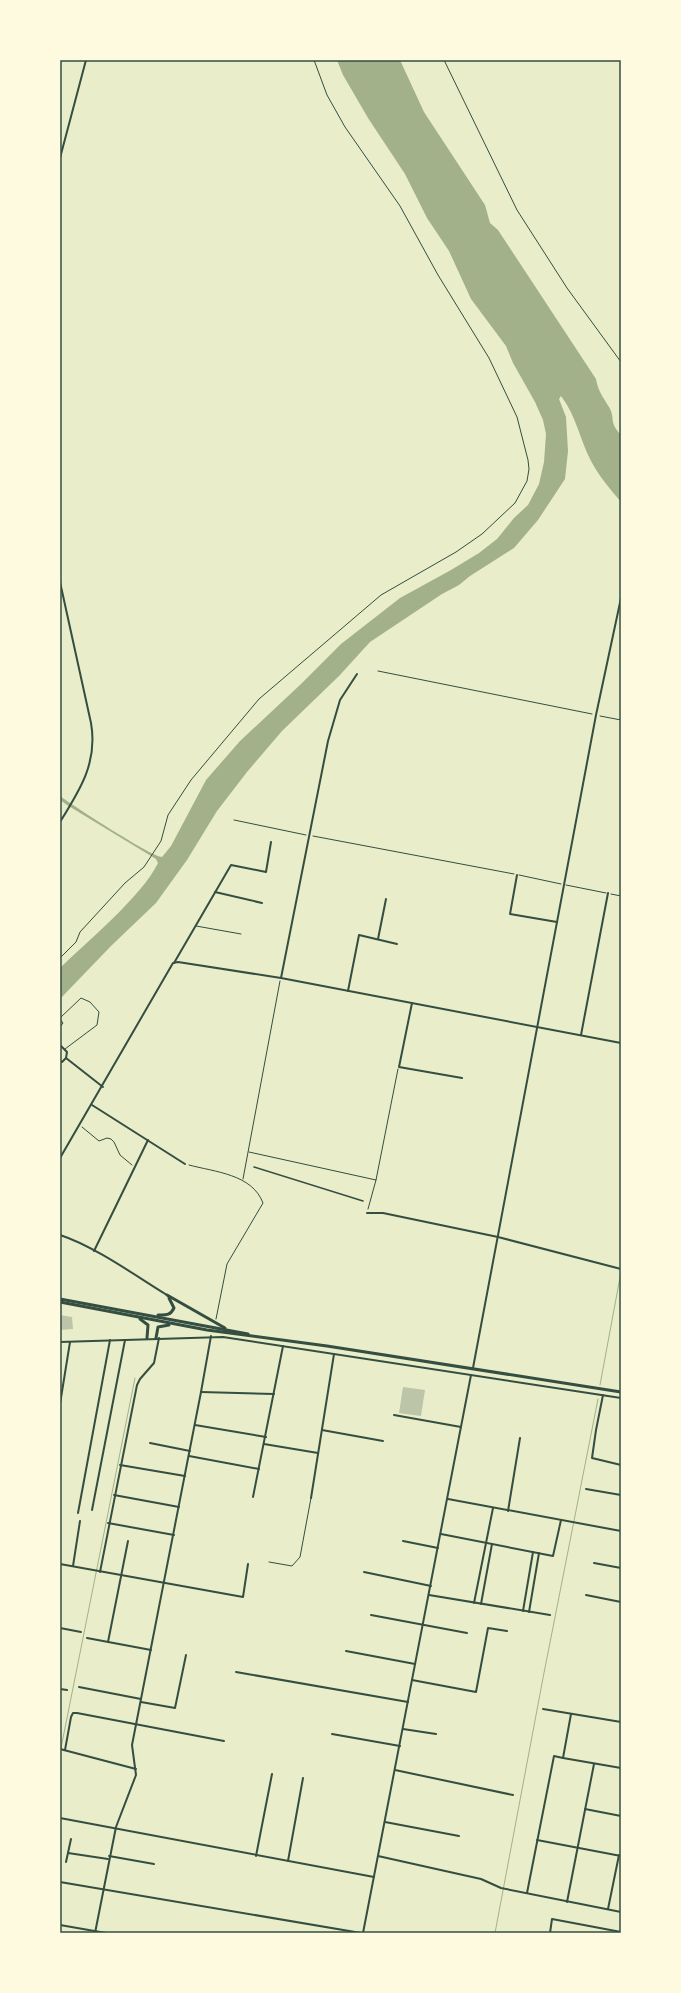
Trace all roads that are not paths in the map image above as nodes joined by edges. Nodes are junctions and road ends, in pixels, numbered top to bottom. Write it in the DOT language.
graph roads {
  1 [pos="86,60"];
  2 [pos="60,158"];
  3 [pos="60,582"];
  4 [pos="621,598"];
  5 [pos="357,674"];
  6 [pos="60,822"];
  7 [pos="271,842"];
  8 [pos="517,875"];
  9 [pos="215,892"];
  10 [pos="608,893"];
  11 [pos="386,899"];
  12 [pos="262,903"];
  13 [pos="557,922"];
  14 [pos="195,926"];
  15 [pos="241,934"];
  16 [pos="378,939"];
  17 [pos="397,944"];
  18 [pos="173,963"];
  19 [pos="281,978"];
  20 [pos="348,991"];
  21 [pos="412,1003"];
  22 [pos="60,1018"];
  23 [pos="60,1027"];
  24 [pos="537,1027"];
  25 [pos="581,1035"];
  26 [pos="621,1043"];
  27 [pos="60,1045"];
  28 [pos="64,1049"];
  29 [pos="66,1058"];
  30 [pos="60,1061"];
  31 [pos="462,1078"];
  32 [pos="103,1087"];
  33 [pos="92,1105"];
  34 [pos="148,1140"];
  35 [pos="60,1158"];
  36 [pos="185,1164"];
  37 [pos="254,1167"];
  38 [pos="363,1200"];
  39 [pos="367,1213"];
  40 [pos="60,1235"];
  41 [pos="498,1237"];
  42 [pos="94,1251"];
  43 [pos="621,1268"];
  44 [pos="167,1295"];
  45 [pos="60,1299"];
  46 [pos="60,1302"];
  47 [pos="151,1315"];
  48 [pos="130,1316"];
  49 [pos="179,1325"];
  50 [pos="230,1330"];
  51 [pos="210,1336"];
  52 [pos="147,1338"];
  53 [pos="157,1338"];
  54 [pos="277,1339"];
  55 [pos="110,1340"];
  56 [pos="125,1340"];
  57 [pos="60,1342"];
  58 [pos="70,1342"];
  59 [pos="283,1346"];
  60 [pos="334,1354"];
  61 [pos="472,1369"];
  62 [pos="471,1375"];
  63 [pos="201,1392"];
  64 [pos="621,1392"];
  65 [pos="274,1394"];
  66 [pos="604,1395"];
  67 [pos="621,1398"];
  68 [pos="60,1404"];
  69 [pos="394,1415"];
  70 [pos="195,1425"];
  71 [pos="461,1427"];
  72 [pos="322,1430"];
  73 [pos="266,1438"];
  74 [pos="520,1438"];
  75 [pos="383,1441"];
  76 [pos="150,1443"];
  77 [pos="264,1444"];
  78 [pos="190,1451"];
  79 [pos="319,1453"];
  80 [pos="189,1456"];
  81 [pos="120,1465"];
  82 [pos="621,1465"];
  83 [pos="259,1469"];
  84 [pos="185,1476"];
  85 [pos="586,1489"];
  86 [pos="114,1495"];
  87 [pos="621,1495"];
  88 [pos="254,1497"];
  89 [pos="311,1498"];
  90 [pos="448,1499"];
  91 [pos="179,1507"];
  92 [pos="493,1508"];
  93 [pos="92,1510"];
  94 [pos="508,1511"];
  95 [pos="78,1513"];
  96 [pos="561,1520"];
  97 [pos="80,1521"];
  98 [pos="108,1523"];
  99 [pos="621,1531"];
  100 [pos="441,1534"];
  101 [pos="174,1535"];
  102 [pos="128,1541"];
  103 [pos="403,1541"];
  104 [pos="486,1543"];
  105 [pos="492,1544"];
  106 [pos="438,1548"];
  107 [pos="533,1552"];
  108 [pos="539,1553"];
  109 [pos="269,1562"];
  110 [pos="594,1563"];
  111 [pos="60,1564"];
  112 [pos="248,1564"];
  113 [pos="73,1566"];
  114 [pos="621,1568"];
  115 [pos="99,1572"];
  116 [pos="364,1572"];
  117 [pos="121,1575"];
  118 [pos="163,1583"];
  119 [pos="431,1586"];
  120 [pos="429,1595"];
  121 [pos="586,1595"];
  122 [pos="621,1602"];
  123 [pos="474,1603"];
  124 [pos="482,1604"];
  125 [pos="523,1611"];
  126 [pos="529,1612"];
  127 [pos="550,1615"];
  128 [pos="371,1616"];
  129 [pos="423,1625"];
  130 [pos="60,1628"];
  131 [pos="507,1631"];
  132 [pos="81,1632"];
  133 [pos="467,1633"];
  134 [pos="87,1638"];
  135 [pos="108,1642"];
  136 [pos="151,1650"];
  137 [pos="346,1650"];
  138 [pos="186,1655"];
  139 [pos="415,1664"];
  140 [pos="236,1672"];
  141 [pos="412,1680"];
  142 [pos="79,1687"];
  143 [pos="60,1689"];
  144 [pos="67,1690"];
  145 [pos="141,1701"];
  146 [pos="408,1702"];
  147 [pos="543,1710"];
  148 [pos="571,1714"];
  149 [pos="621,1722"];
  150 [pos="136,1725"];
  151 [pos="403,1729"];
  152 [pos="332,1734"];
  153 [pos="436,1734"];
  154 [pos="224,1741"];
  155 [pos="400,1746"];
  156 [pos="60,1749"];
  157 [pos="65,1750"];
  158 [pos="563,1758"];
  159 [pos="594,1764"];
  160 [pos="621,1768"];
  161 [pos="136,1769"];
  162 [pos="395,1770"];
  163 [pos="272,1774"];
  164 [pos="303,1778"];
  165 [pos="513,1795"];
  166 [pos="585,1809"];
  167 [pos="621,1816"];
  168 [pos="60,1818"];
  169 [pos="385,1822"];
  170 [pos="116,1827"];
  171 [pos="459,1836"];
  172 [pos="71,1839"];
  173 [pos="537,1840"];
  174 [pos="578,1848"];
  175 [pos="68,1853"];
  176 [pos="620,1855"];
  177 [pos="256,1856"];
  178 [pos="378,1856"];
  179 [pos="109,1858"];
  180 [pos="288,1861"];
  181 [pos="66,1862"];
  182 [pos="154,1864"];
  183 [pos="374,1877"];
  184 [pos="60,1882"];
  185 [pos="102,1890"];
  186 [pos="527,1893"];
  187 [pos="567,1902"];
  188 [pos="608,1909"];
  189 [pos="621,1912"];
  190 [pos="60,1925"];
  191 [pos="95,1932"];
  192 [pos="621,1932"];
  193 [pos="106,1933"];
  194 [pos="362,1933"];
  195 [pos="550,1933"];
  1 -- 2 [label="street"];
  3 -- 6 [label="street"];
  4 -- 13 [label="street"];
  5 -- 19 [label="street"];
  7 -- 9 [label="street"];
  8 -- 13 [label="street"];
  9 -- 12 [label="street"];
  9 -- 14 [label="street"];
  10 -- 25 [label="street"];
  11 -- 16 [label="street"];
  13 -- 24 [label="street"];
  14 -- 15 [label="lane"];
  14 -- 18 [label="street"];
  16 -- 17 [label="street"];
  16 -- 20 [label="street"];
  18 -- 19 [label="street"];
  18 -- 32 [label="street"];
  19 -- 20 [label="street"];
  20 -- 21 [label="street"];
  21 -- 24 [label="street"];
  21 -- 31 [label="street"];
  22 -- 23 [label="lane"];
  22 -- 28 [label="lane"];
  24 -- 25 [label="street"];
  24 -- 41 [label="street"];
  25 -- 26 [label="street"];
  27 -- 28 [label="street"];
  28 -- 29 [label="street"];
  29 -- 30 [label="street"];
  29 -- 32 [label="street"];
  32 -- 33 [label="street"];
  33 -- 34 [label="street"];
  33 -- 35 [label="street"];
  34 -- 36 [label="street"];
  34 -- 42 [label="street"];
  37 -- 38 [label="street"];
  39 -- 41 [label="street"];
  40 -- 42 [label="street"];
  41 -- 43 [label="street"];
  41 -- 61 [label="street"];
  42 -- 44 [label="street"];
  44 -- 47 [label="main road"];
  44 -- 50 [label="main road"];
  45 -- 47 [label="main road"];
  46 -- 48 [label="main road"];
  47 -- 50 [label="main road"];
  48 -- 49 [label="main road"];
  48 -- 52 [label="main road"];
  49 -- 53 [label="main road"];
  49 -- 54 [label="main road"];
  50 -- 54 [label="main road"];
  51 -- 53 [label="street"];
  51 -- 59 [label="street"];
  51 -- 63 [label="street"];
  52 -- 53 [label="street"];
  52 -- 56 [label="street"];
  53 -- 81 [label="street"];
  54 -- 61 [label="main road"];
  55 -- 56 [label="street"];
  55 -- 58 [label="street"];
  55 -- 95 [label="street"];
  56 -- 93 [label="street"];
  57 -- 58 [label="street"];
  58 -- 68 [label="street"];
  59 -- 60 [label="street"];
  59 -- 65 [label="street"];
  60 -- 62 [label="street"];
  60 -- 72 [label="street"];
  61 -- 64 [label="main road"];
  62 -- 66 [label="street"];
  62 -- 71 [label="street"];
  63 -- 65 [label="street"];
  63 -- 70 [label="street"];
  65 -- 73 [label="street"];
  66 -- 67 [label="street"];
  66 -- 82 [label="street"];
  69 -- 71 [label="street"];
  70 -- 73 [label="street"];
  70 -- 78 [label="street"];
  71 -- 90 [label="street"];
  72 -- 75 [label="street"];
  72 -- 79 [label="street"];
  73 -- 77 [label="street"];
  74 -- 94 [label="street"];
  76 -- 78 [label="street"];
  77 -- 79 [label="street"];
  77 -- 83 [label="street"];
  78 -- 80 [label="street"];
  79 -- 89 [label="street"];
  80 -- 83 [label="street"];
  80 -- 84 [label="street"];
  81 -- 84 [label="street"];
  81 -- 86 [label="street"];
  83 -- 88 [label="street"];
  84 -- 91 [label="street"];
  85 -- 87 [label="street"];
  86 -- 91 [label="street"];
  86 -- 98 [label="street"];
  89 -- 109 [label="lane"];
  90 -- 92 [label="street"];
  90 -- 100 [label="street"];
  91 -- 101 [label="street"];
  92 -- 94 [label="street"];
  92 -- 104 [label="street"];
  94 -- 96 [label="street"];
  96 -- 99 [label="street"];
  96 -- 108 [label="street"];
  97 -- 113 [label="street"];
  98 -- 101 [label="street"];
  98 -- 115 [label="street"];
  100 -- 104 [label="street"];
  100 -- 106 [label="street"];
  101 -- 118 [label="street"];
  102 -- 117 [label="street"];
  103 -- 106 [label="street"];
  104 -- 105 [label="street"];
  104 -- 123 [label="street"];
  105 -- 107 [label="street"];
  105 -- 124 [label="street"];
  106 -- 119 [label="street"];
  107 -- 108 [label="street"];
  107 -- 125 [label="street"];
  108 -- 126 [label="street"];
  110 -- 114 [label="street"];
  111 -- 113 [label="street"];
  112 -- 118 [label="street"];
  113 -- 115 [label="street"];
  115 -- 117 [label="street"];
  116 -- 119 [label="street"];
  117 -- 118 [label="street"];
  117 -- 135 [label="street"];
  118 -- 136 [label="street"];
  119 -- 120 [label="street"];
  120 -- 123 [label="street"];
  120 -- 129 [label="street"];
  121 -- 122 [label="street"];
  123 -- 124 [label="street"];
  124 -- 125 [label="street"];
  125 -- 126 [label="street"];
  126 -- 127 [label="street"];
  128 -- 129 [label="street"];
  129 -- 133 [label="street"];
  129 -- 139 [label="street"];
  130 -- 132 [label="street"];
  131 -- 141 [label="street"];
  134 -- 135 [label="street"];
  135 -- 136 [label="street"];
  136 -- 145 [label="street"];
  137 -- 139 [label="street"];
  138 -- 145 [label="street"];
  139 -- 141 [label="street"];
  140 -- 146 [label="street"];
  141 -- 146 [label="street"];
  142 -- 145 [label="street"];
  143 -- 144 [label="street"];
  145 -- 150 [label="street"];
  146 -- 151 [label="street"];
  147 -- 148 [label="street"];
  148 -- 149 [label="street"];
  148 -- 158 [label="street"];
  150 -- 154 [label="street"];
  150 -- 157 [label="street"];
  150 -- 161 [label="street"];
  151 -- 153 [label="street"];
  151 -- 155 [label="street"];
  152 -- 155 [label="street"];
  155 -- 162 [label="street"];
  156 -- 157 [label="street"];
  157 -- 161 [label="street"];
  158 -- 159 [label="street"];
  158 -- 173 [label="street"];
  159 -- 160 [label="street"];
  159 -- 166 [label="street"];
  161 -- 170 [label="street"];
  162 -- 165 [label="street"];
  162 -- 169 [label="street"];
  163 -- 177 [label="street"];
  164 -- 180 [label="street"];
  166 -- 167 [label="street"];
  166 -- 174 [label="street"];
  168 -- 170 [label="street"];
  169 -- 171 [label="street"];
  169 -- 178 [label="street"];
  170 -- 177 [label="street"];
  170 -- 179 [label="street"];
  172 -- 175 [label="street"];
  173 -- 174 [label="street"];
  173 -- 186 [label="street"];
  174 -- 176 [label="street"];
  174 -- 187 [label="street"];
  175 -- 179 [label="street"];
  175 -- 181 [label="street"];
  176 -- 188 [label="street"];
  177 -- 180 [label="street"];
  178 -- 183 [label="street"];
  178 -- 186 [label="street"];
  179 -- 182 [label="street"];
  179 -- 185 [label="street"];
  180 -- 183 [label="street"];
  183 -- 194 [label="street"];
  184 -- 185 [label="street"];
  185 -- 191 [label="street"];
  185 -- 194 [label="street"];
  186 -- 187 [label="street"];
  187 -- 188 [label="street"];
  188 -- 189 [label="street"];
  190 -- 191 [label="street"];
  191 -- 193 [label="street"];
  192 -- 195 [label="street"];
}
